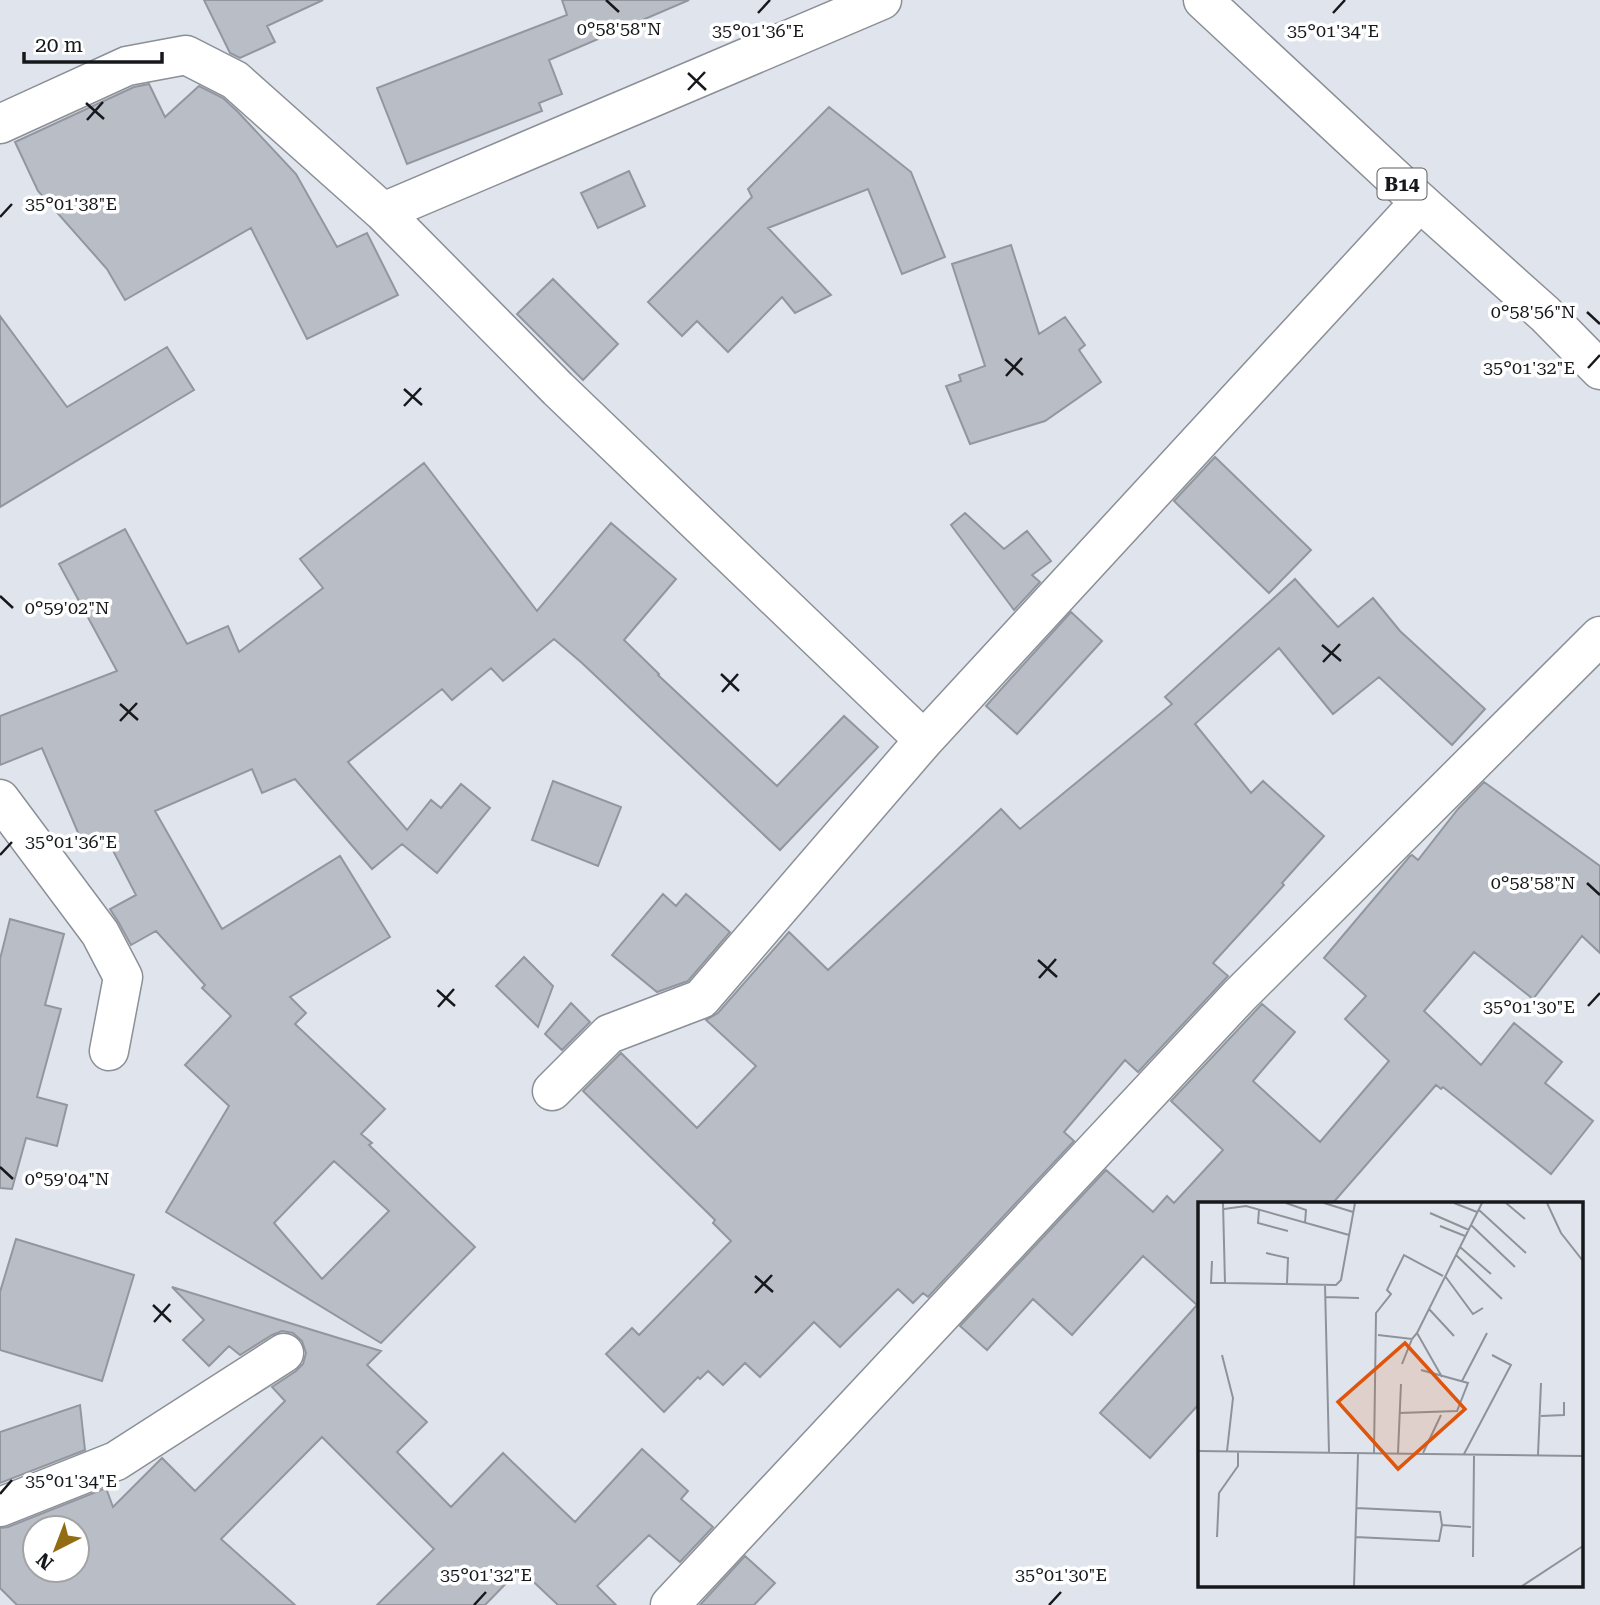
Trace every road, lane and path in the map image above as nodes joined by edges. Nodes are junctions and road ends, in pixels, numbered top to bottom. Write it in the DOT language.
graph roads {
  1 [pos="882,0"];
  2 [pos="1203,0"];
  3 [pos="0,124"];
  4 [pos="1420,201"];
  5 [pos="383,212"];
  6 [pos="1600,370"];
  7 [pos="1600,636"];
  8 [pos="923,740"];
  9 [pos="0,799"];
  10 [pos="109,1051"];
  11 [pos="552,1091"];
  12 [pos="284,1353"];
  13 [pos="0,1507"];
  14 [pos="670,1605"];
  1 -- 5 [label="main road"];
  2 -- 4 [label="main road, B14"];
  3 -- 5 [label="main road"];
  4 -- 6 [label="main road, B14"];
  4 -- 8 [label="main road"];
  5 -- 8 [label="main road"];
  7 -- 14 [label="main road"];
  8 -- 11 [label="main road"];
  9 -- 10 [label="main road"];
  12 -- 13 [label="main road"];
}
